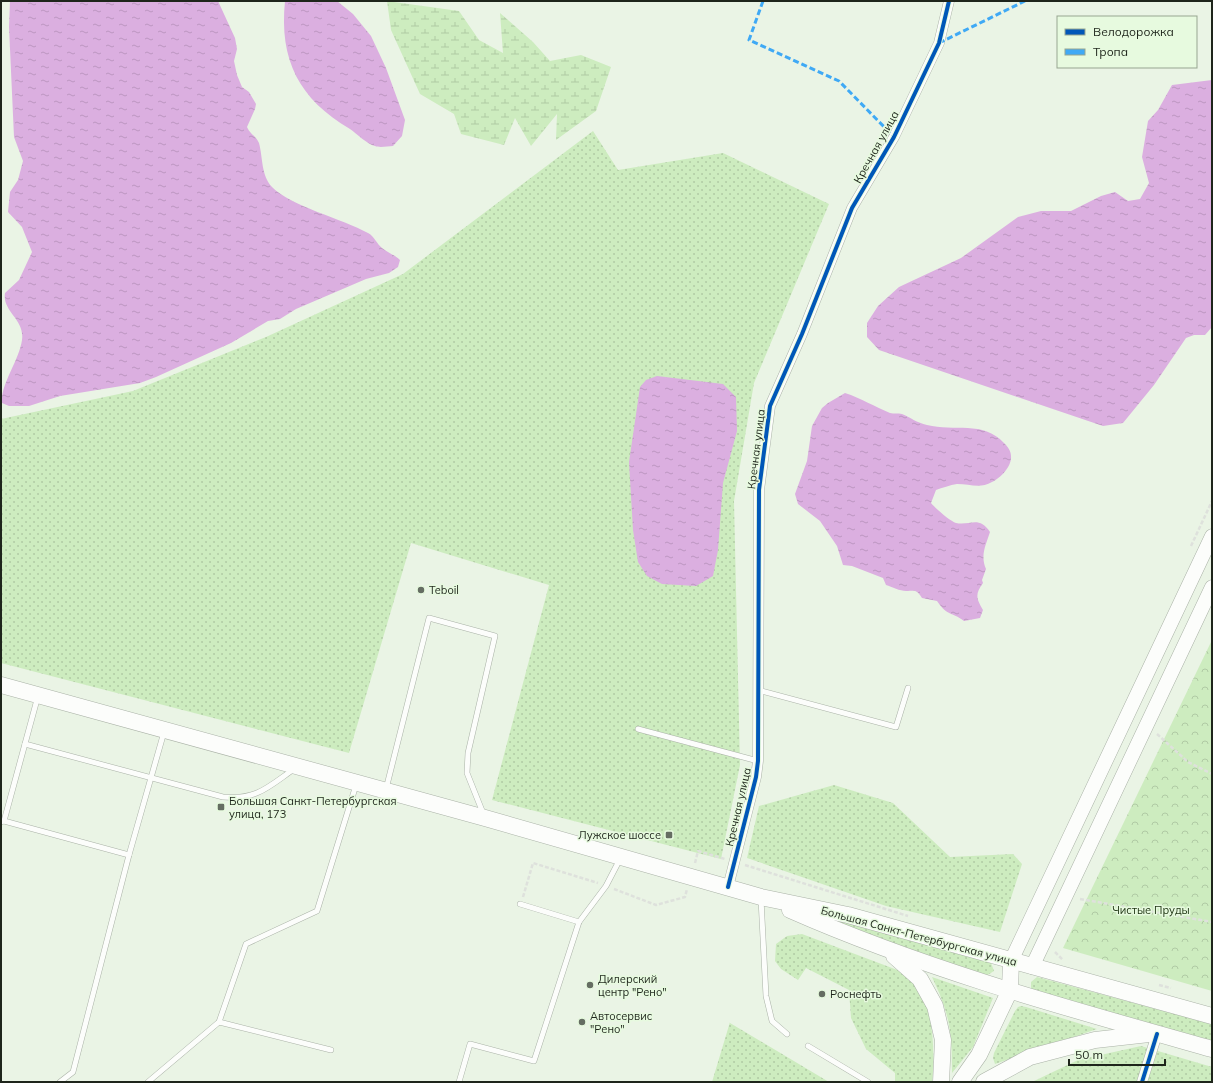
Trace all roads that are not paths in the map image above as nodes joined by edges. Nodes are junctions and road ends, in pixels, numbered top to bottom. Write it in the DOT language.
graph roads {
  1 [pos="949,1"];
  2 [pos="1212,536"];
  3 [pos="1212,588"];
  4 [pos="1,685"];
  5 [pos="908,688"];
  6 [pos="758,690"];
  7 [pos="38,696"];
  8 [pos="638,729"];
  9 [pos="165,730"];
  10 [pos="25,744"];
  11 [pos="758,761"];
  12 [pos="299,766"];
  13 [pos="151,777"];
  14 [pos="357,782"];
  15 [pos="386,790"];
  16 [pos="485,818"];
  17 [pos="2,821"];
  18 [pos="129,855"];
  19 [pos="621,856"];
  20 [pos="728,887"];
  21 [pos="761,897"];
  22 [pos="520,904"];
  23 [pos="579,922"];
  24 [pos="888,951"];
  25 [pos="1011,961"];
  26 [pos="1032,967"];
  27 [pos="1010,990"];
  28 [pos="1212,1016"];
  29 [pos="219,1022"];
  30 [pos="787,1034"];
  31 [pos="1157,1034"];
  32 [pos="808,1046"];
  33 [pos="1212,1049"];
  34 [pos="331,1050"];
  35 [pos="60,1082"];
  36 [pos="148,1082"];
  37 [pos="459,1082"];
  38 [pos="868,1082"];
  39 [pos="941,1082"];
  40 [pos="960,1082"];
  41 [pos="984,1082"];
  42 [pos="1142,1082"];
  1 -- 6 [label="street, Кречная улица"];
  2 -- 25 [label="main road"];
  3 -- 26 [label="main road"];
  4 -- 7 [label="main road"];
  5 -- 6 [label="lane"];
  6 -- 11 [label="street, Кречная улица"];
  7 -- 9 [label="main road"];
  7 -- 10 [label="lane"];
  8 -- 11 [label="lane"];
  9 -- 12 [label="main road"];
  9 -- 13 [label="lane"];
  10 -- 13 [label="lane"];
  10 -- 17 [label="lane"];
  11 -- 20 [label="street, Кречная улица"];
  12 -- 13 [label="lane"];
  12 -- 14 [label="main road"];
  13 -- 18 [label="lane"];
  14 -- 15 [label="main road"];
  14 -- 29 [label="lane"];
  15 -- 16 [label="main road"];
  15 -- 16 [label="lane"];
  16 -- 19 [label="main road"];
  17 -- 18 [label="lane"];
  18 -- 35 [label="lane"];
  19 -- 20 [label="main road"];
  19 -- 23 [label="lane"];
  20 -- 21 [label="main road"];
  21 -- 24 [label="main road, Большая Санкт-Петербургская улица"];
  21 -- 25 [label="main road, Большая Санкт-Петербургская улица"];
  21 -- 30 [label="lane"];
  22 -- 23 [label="lane"];
  23 -- 37 [label="lane"];
  24 -- 27 [label="main road, Большая Санкт-Петербургская улица"];
  24 -- 39 [label="main road"];
  25 -- 26 [label="main road, Большая Санкт-Петербургская улица"];
  25 -- 27 [label="main road"];
  26 -- 27 [label="main road"];
  26 -- 28 [label="main road, Большая Санкт-Петербургская улица"];
  27 -- 31 [label="main road, Большая Санкт-Петербургская улица"];
  27 -- 40 [label="main road"];
  29 -- 34 [label="lane"];
  29 -- 36 [label="lane"];
  31 -- 33 [label="main road, Большая Санкт-Петербургская улица"];
  31 -- 41 [label="main road"];
  31 -- 42 [label="street"];
  32 -- 38 [label="lane"];
}
